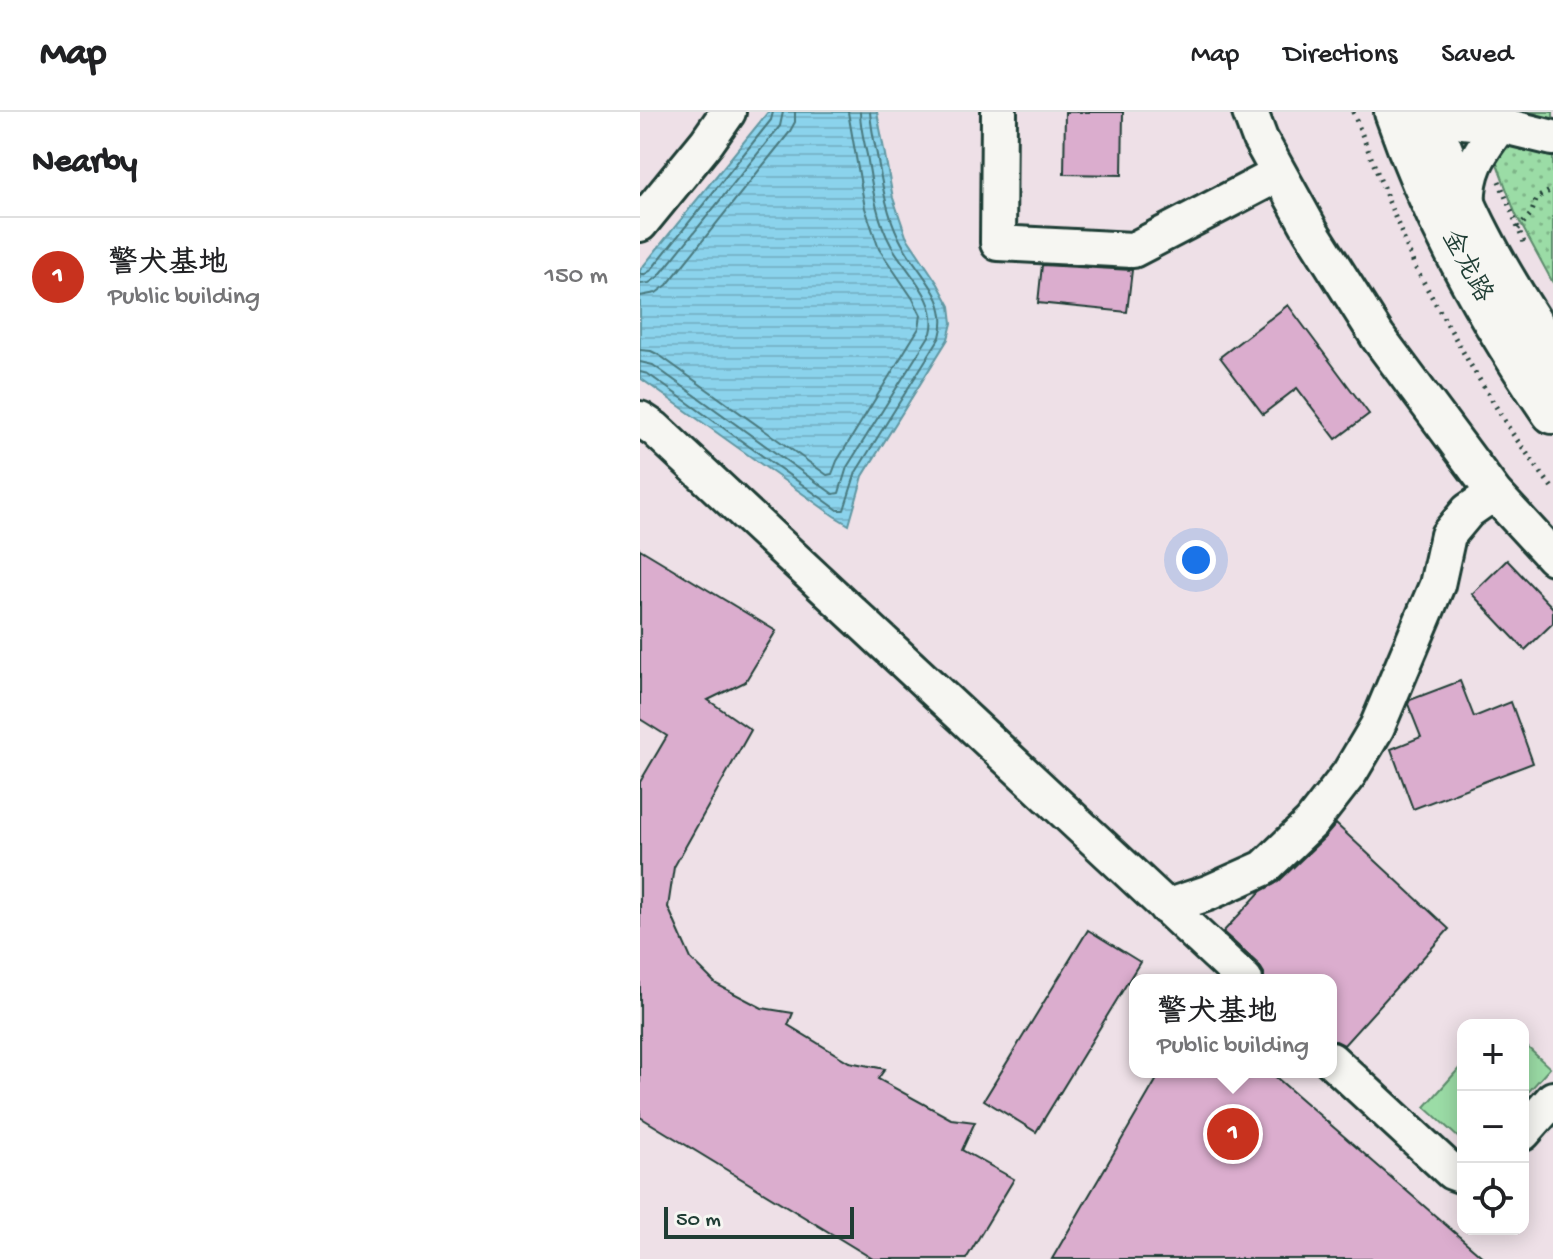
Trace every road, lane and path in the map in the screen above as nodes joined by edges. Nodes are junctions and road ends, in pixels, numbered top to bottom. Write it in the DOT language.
graph roads {
  1 [pos="728,112"];
  2 [pos="999,112"];
  3 [pos="1250,112"];
  4 [pos="1353,112"];
  5 [pos="1396,112"];
  6 [pos="1426,112"];
  7 [pos="1444,112"];
  8 [pos="1500,125"];
  9 [pos="1553,138"];
  10 [pos="1493,173"];
  11 [pos="1279,174"];
  12 [pos="1553,189"];
  13 [pos="1468,211"];
  14 [pos="640,224"];
  15 [pos="1518,229"];
  16 [pos="1531,257"];
  17 [pos="1553,358"];
  18 [pos="1553,412"];
  19 [pos="640,419"];
  20 [pos="1553,489"];
  21 [pos="1494,493"];
  22 [pos="1553,557"];
  23 [pos="1166,907"];
  24 [pos="1239,974"];
  25 [pos="1337,1066"];
  26 [pos="1553,1099"];
  27 [pos="1529,1126"];
  28 [pos="1457,1174"];
  1 -- 14 [label="lane"];
  2 -- 11 [label="lane"];
  3 -- 11 [label="lane"];
  4 -- 20 [label="path"];
  5 -- 18 [label="main road, 金龙路"];
  6 -- 13 [label="main road, 金龙路"];
  7 -- 8 [label="lane"];
  8 -- 9 [label="lane"];
  8 -- 13 [label="lane"];
  10 -- 15 [label="path"];
  11 -- 21 [label="lane"];
  12 -- 15 [label="path"];
  13 -- 17 [label="main road, 金龙路"];
  15 -- 16 [label="path"];
  19 -- 23 [label="lane"];
  21 -- 22 [label="lane"];
  21 -- 23 [label="lane"];
  23 -- 24 [label="lane"];
  25 -- 28 [label="lane"];
  26 -- 27 [label="lane"];
}
